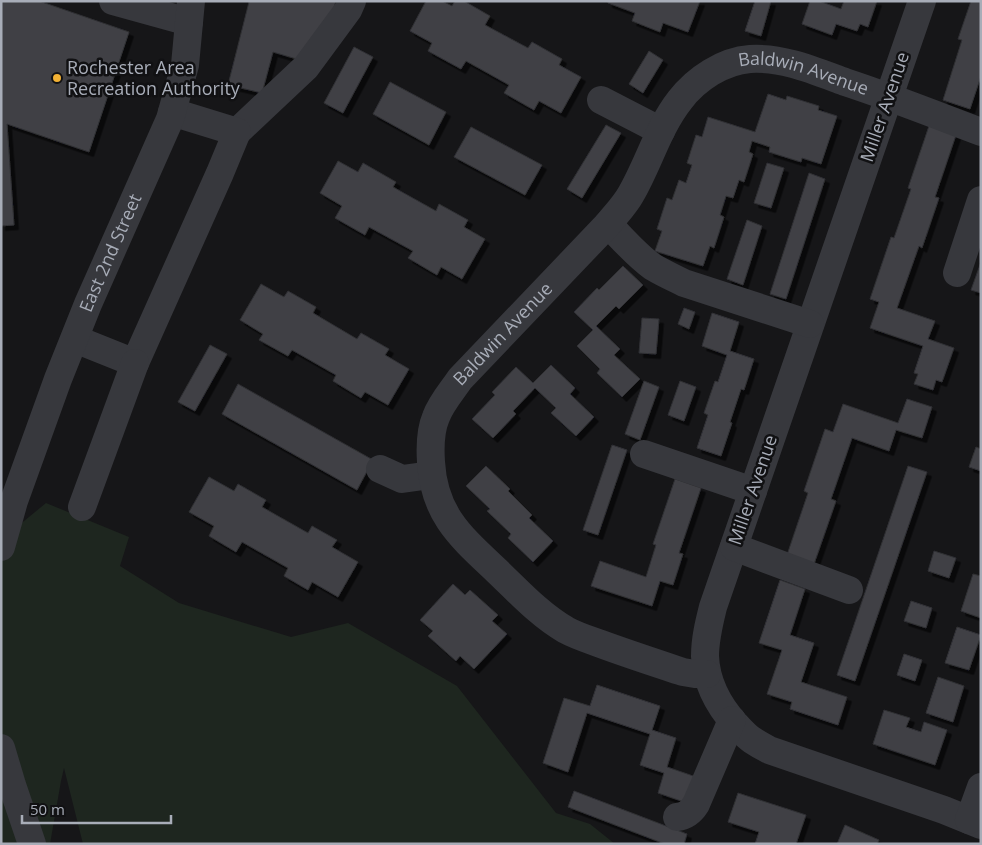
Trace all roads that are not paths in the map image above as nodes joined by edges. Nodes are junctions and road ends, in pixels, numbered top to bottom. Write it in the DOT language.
graph roads {
  1 [pos="113,1"];
  2 [pos="352,1"];
  3 [pos="922,1"];
  4 [pos="190,7"];
  5 [pos="889,97"];
  6 [pos="601,100"];
  7 [pos="172,112"];
  8 [pos="661,131"];
  9 [pos="237,132"];
  10 [pos="981,132"];
  11 [pos="981,200"];
  12 [pos="608,224"];
  13 [pos="956,272"];
  14 [pos="810,324"];
  15 [pos="74,338"];
  16 [pos="135,363"];
  17 [pos="644,454"];
  18 [pos="380,469"];
  19 [pos="432,475"];
  20 [pos="753,491"];
  21 [pos="8,499"];
  22 [pos="82,507"];
  23 [pos="1,547"];
  24 [pos="734,547"];
  25 [pos="849,590"];
  26 [pos="707,674"];
  27 [pos="732,720"];
  28 [pos="1,748"];
  29 [pos="981,787"];
  30 [pos="677,817"];
  31 [pos="975,822"];
  32 [pos="32,844"];
  1 -- 4 [label="street"];
  2 -- 9 [label="street"];
  3 -- 5 [label="street, Miller Avenue"];
  4 -- 7 [label="street, East 2nd Street"];
  5 -- 8 [label="street, Baldwin Avenue"];
  5 -- 10 [label="street, Baldwin Avenue"];
  5 -- 14 [label="street, Miller Avenue"];
  6 -- 8 [label="street"];
  7 -- 9 [label="street"];
  7 -- 15 [label="street, East 2nd Street"];
  8 -- 12 [label="street, Baldwin Avenue"];
  9 -- 16 [label="street"];
  11 -- 13 [label="street"];
  12 -- 14 [label="street"];
  12 -- 19 [label="street, Baldwin Avenue"];
  14 -- 20 [label="street, Miller Avenue"];
  15 -- 16 [label="street"];
  15 -- 21 [label="street, East 2nd Street"];
  16 -- 22 [label="street"];
  17 -- 20 [label="street"];
  18 -- 19 [label="street"];
  19 -- 26 [label="street, Baldwin Avenue"];
  20 -- 24 [label="street, Miller Avenue"];
  21 -- 23 [label="street, East 2nd Street"];
  24 -- 25 [label="street"];
  24 -- 26 [label="street, Miller Avenue"];
  26 -- 27 [label="street, Miller Avenue"];
  27 -- 30 [label="street"];
  27 -- 31 [label="street, Miller Avenue"];
  28 -- 32 [label="street"];
  29 -- 31 [label="street"];
}
